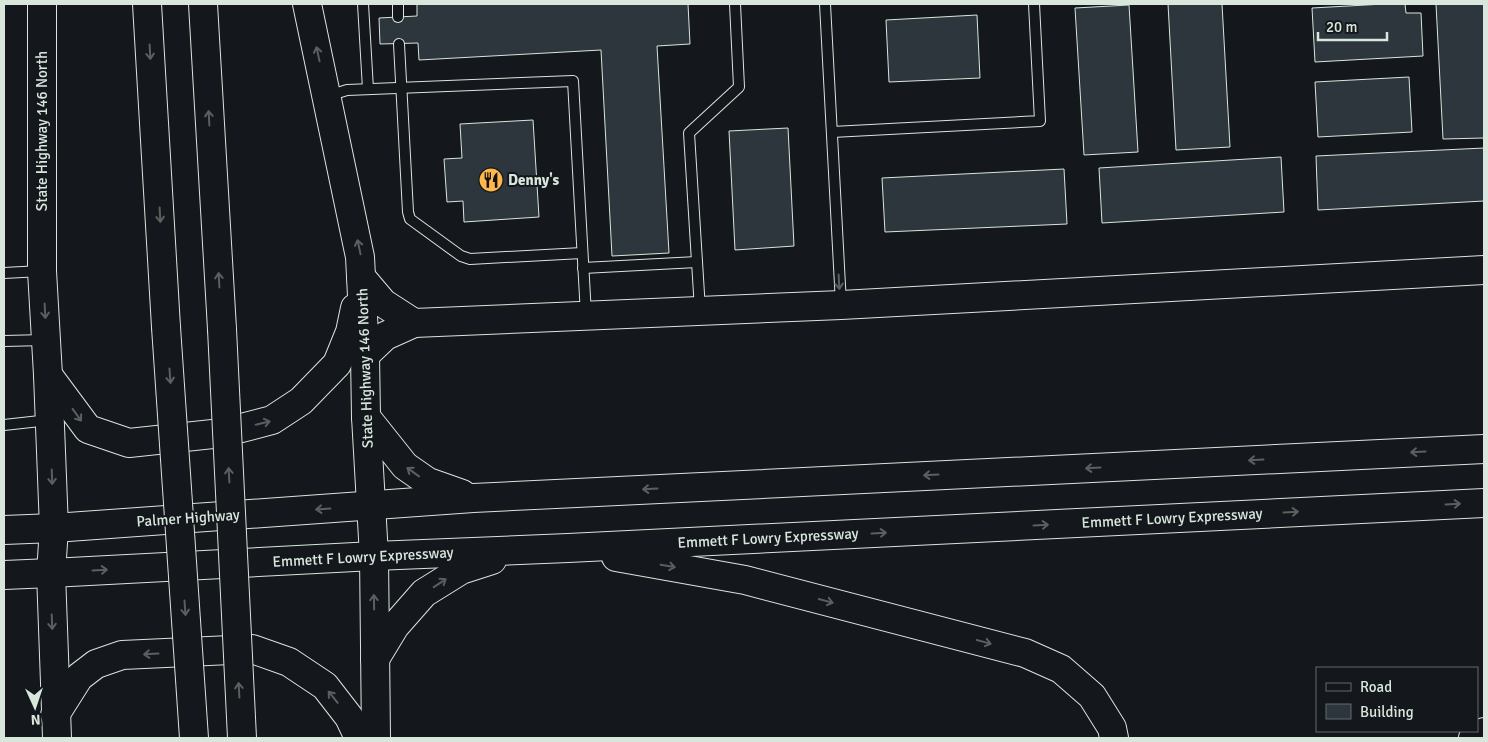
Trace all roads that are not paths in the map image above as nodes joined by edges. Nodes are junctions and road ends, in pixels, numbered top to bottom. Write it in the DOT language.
graph roads {
  1 [pos="42,4"];
  2 [pos="147,4"];
  3 [pos="203,4"];
  4 [pos="363,4"];
  5 [pos="398,4"];
  6 [pos="735,4"];
  7 [pos="825,4"];
  8 [pos="1034,4"];
  9 [pos="310,5"];
  10 [pos="398,17"];
  11 [pos="399,44"];
  12 [pos="400,88"];
  13 [pos="368,90"];
  14 [pos="327,96"];
  15 [pos="832,132"];
  16 [pos="582,253"];
  17 [pos="697,262"];
  18 [pos="583,268"];
  19 [pos="42,270"];
  20 [pos="1484,270"];
  21 [pos="4,272"];
  22 [pos="360,277"];
  23 [pos="841,305"];
  24 [pos="700,311"];
  25 [pos="586,316"];
  26 [pos="414,323"];
  27 [pos="46,340"];
  28 [pos="4,341"];
  29 [pos="365,355"];
  30 [pos="48,375"];
  31 [pos="366,417"];
  32 [pos="50,420"];
  33 [pos="4,425"];
  34 [pos="1484,449"];
  35 [pos="473,498"];
  36 [pos="1484,503"];
  37 [pos="372,506"];
  38 [pos="54,528"];
  39 [pos="4,530"];
  40 [pos="568,548"];
  41 [pos="525,550"];
  42 [pos="374,556"];
  43 [pos="51,573"];
  44 [pos="4,575"];
  45 [pos="375,659"];
  46 [pos="376,726"];
  47 [pos="56,727"];
  48 [pos="1484,732"];
  49 [pos="194,738"];
  50 [pos="242,738"];
  51 [pos="359,738"];
  52 [pos="391,738"];
  53 [pos="1114,738"];
  54 [pos="1473,738"];
  1 -- 19 [label="main road, State Highway 146 North"];
  2 -- 49 [label="main road, one-way, bridge"];
  50 -- 3 [label="main road, one-way, bridge"];
  4 -- 13 [label="lane"];
  5 -- 10 [label="lane"];
  6 -- 17 [label="lane"];
  7 -- 15 [label="lane"];
  8 -- 15 [label="lane"];
  14 -- 9 [label="main road, State Highway 146 North, one-way"];
  11 -- 12 [label="lane"];
  12 -- 13 [label="lane"];
  12 -- 16 [label="lane"];
  12 -- 16 [label="lane"];
  13 -- 14 [label="lane"];
  22 -- 14 [label="main road, State Highway 146 North, one-way"];
  15 -- 23 [label="lane, one-way"];
  16 -- 18 [label="lane"];
  17 -- 18 [label="lane"];
  17 -- 24 [label="lane"];
  18 -- 25 [label="lane"];
  19 -- 21 [label="lane"];
  19 -- 27 [label="main road, State Highway 146 North, one-way"];
  20 -- 23 [label="main road"];
  22 -- 26 [label="main road"];
  22 -- 29 [label="main road, State Highway 146 North"];
  30 -- 22 [label="main road, one-way"];
  23 -- 24 [label="main road"];
  24 -- 25 [label="main road"];
  25 -- 26 [label="main road"];
  26 -- 29 [label="main road"];
  27 -- 28 [label="lane"];
  27 -- 30 [label="main road, State Highway 146 North"];
  29 -- 31 [label="main road, State Highway 146 North"];
  30 -- 32 [label="main road, State Highway 146 North"];
  35 -- 31 [label="main road, one-way"];
  31 -- 37 [label="main road, State Highway 146 North"];
  32 -- 33 [label="lane"];
  32 -- 38 [label="main road, State Highway 146 North, one-way"];
  34 -- 35 [label="main road, one-way"];
  35 -- 37 [label="main road"];
  40 -- 36 [label="main road, Emmett F Lowry Expressway, one-way"];
  37 -- 38 [label="main road, Palmer Highway, one-way"];
  37 -- 42 [label="main road, State Highway 146 North"];
  38 -- 39 [label="main road, Palmer Highway"];
  38 -- 43 [label="main road, State Highway 146 North"];
  40 -- 41 [label="main road, Emmett F Lowry Expressway"];
  40 -- 53 [label="main road, one-way"];
  41 -- 42 [label="main road, Emmett F Lowry Expressway"];
  45 -- 41 [label="main road, one-way"];
  43 -- 42 [label="main road, Emmett F Lowry Expressway, one-way"];
  45 -- 42 [label="main road, State Highway 146 North, one-way"];
  43 -- 44 [label="main road"];
  43 -- 47 [label="main road, State Highway 146 North, one-way"];
  45 -- 46 [label="main road, State Highway 146 North"];
  46 -- 52 [label="main road"];
  51 -- 47 [label="main road, one-way"];
  48 -- 54 [label="main road"];
}
